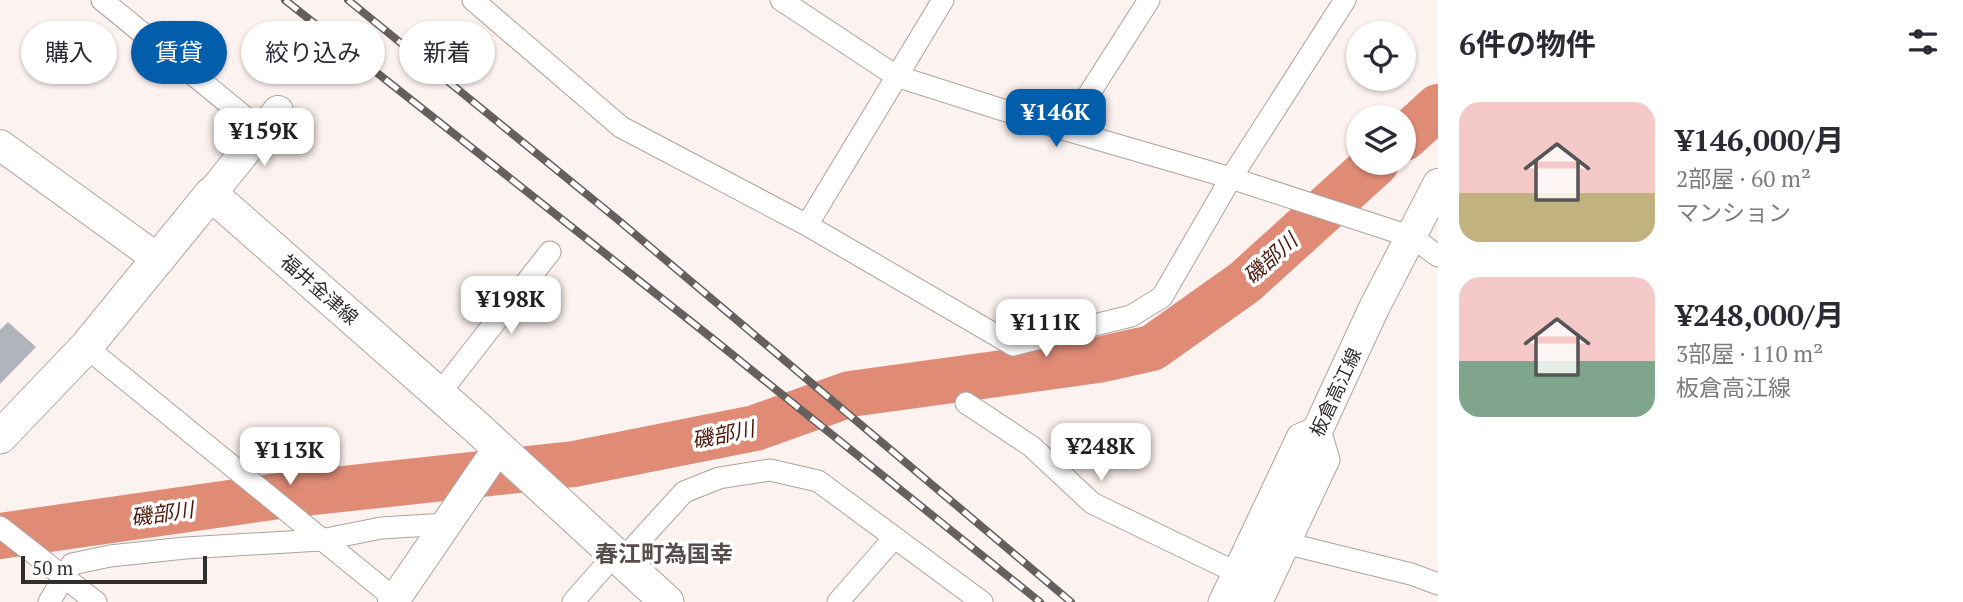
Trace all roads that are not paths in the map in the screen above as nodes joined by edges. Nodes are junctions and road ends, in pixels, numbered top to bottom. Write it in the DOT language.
graph roads {
  1 [pos="102,0"];
  2 [pos="781,0"];
  3 [pos="943,0"];
  4 [pos="1149,0"];
  5 [pos="1345,0"];
  6 [pos="480,2"];
  7 [pos="895,76"];
  8 [pos="270,121"];
  9 [pos="1066,130"];
  10 [pos="0,145"];
  11 [pos="1231,178"];
  12 [pos="1438,184"];
  13 [pos="211,194"];
  14 [pos="807,225"];
  15 [pos="1412,237"];
  16 [pos="550,252"];
  17 [pos="1438,256"];
  18 [pos="158,259"];
  19 [pos="86,347"];
  20 [pos="439,394"];
  21 [pos="966,403"];
  22 [pos="1320,426"];
  23 [pos="0,437"];
  24 [pos="499,447"];
  25 [pos="449,521"];
  26 [pos="0,527"];
  27 [pos="316,536"];
  28 [pos="894,538"];
  29 [pos="1289,544"];
  30 [pos="619,556"];
  31 [pos="1233,571"];
  32 [pos="63,577"];
  33 [pos="1438,584"];
  34 [pos="394,601"];
  35 [pos="49,602"];
  36 [pos="96,602"];
  37 [pos="573,602"];
  38 [pos="667,602"];
  39 [pos="838,602"];
  40 [pos="982,602"];
  41 [pos="1219,602"];
  42 [pos="1238,602"];
  43 [pos="1262,602"];
  1 -- 8 [label="street"];
  2 -- 7 [label="street"];
  3 -- 7 [label="street"];
  4 -- 9 [label="street"];
  5 -- 11 [label="street"];
  6 -- 14 [label="street"];
  7 -- 9 [label="street"];
  7 -- 14 [label="street"];
  8 -- 13 [label="main road"];
  9 -- 11 [label="street"];
  10 -- 18 [label="main road"];
  11 -- 14 [label="street"];
  11 -- 15 [label="street"];
  12 -- 15 [label="main road, 板倉高江線"];
  13 -- 18 [label="main road"];
  13 -- 20 [label="main road, 福井金津線"];
  15 -- 17 [label="street"];
  15 -- 22 [label="main road, 板倉高江線"];
  16 -- 20 [label="street"];
  18 -- 19 [label="main road"];
  19 -- 23 [label="main road"];
  19 -- 27 [label="street"];
  20 -- 24 [label="main road, 福井金津線"];
  21 -- 31 [label="street"];
  22 -- 29 [label="street"];
  22 -- 31 [label="street"];
  22 -- 42 [label="main road, 板倉高江線"];
  24 -- 25 [label="main road"];
  24 -- 30 [label="main road, 福井金津線"];
  25 -- 27 [label="street"];
  25 -- 34 [label="main road"];
  26 -- 32 [label="street"];
  27 -- 32 [label="street"];
  27 -- 34 [label="street"];
  28 -- 30 [label="street"];
  28 -- 39 [label="street"];
  28 -- 40 [label="street"];
  29 -- 33 [label="street"];
  29 -- 43 [label="street"];
  30 -- 37 [label="street"];
  30 -- 38 [label="main road, 福井金津線"];
  31 -- 41 [label="street"];
  32 -- 35 [label="street"];
  32 -- 36 [label="street"];
}
